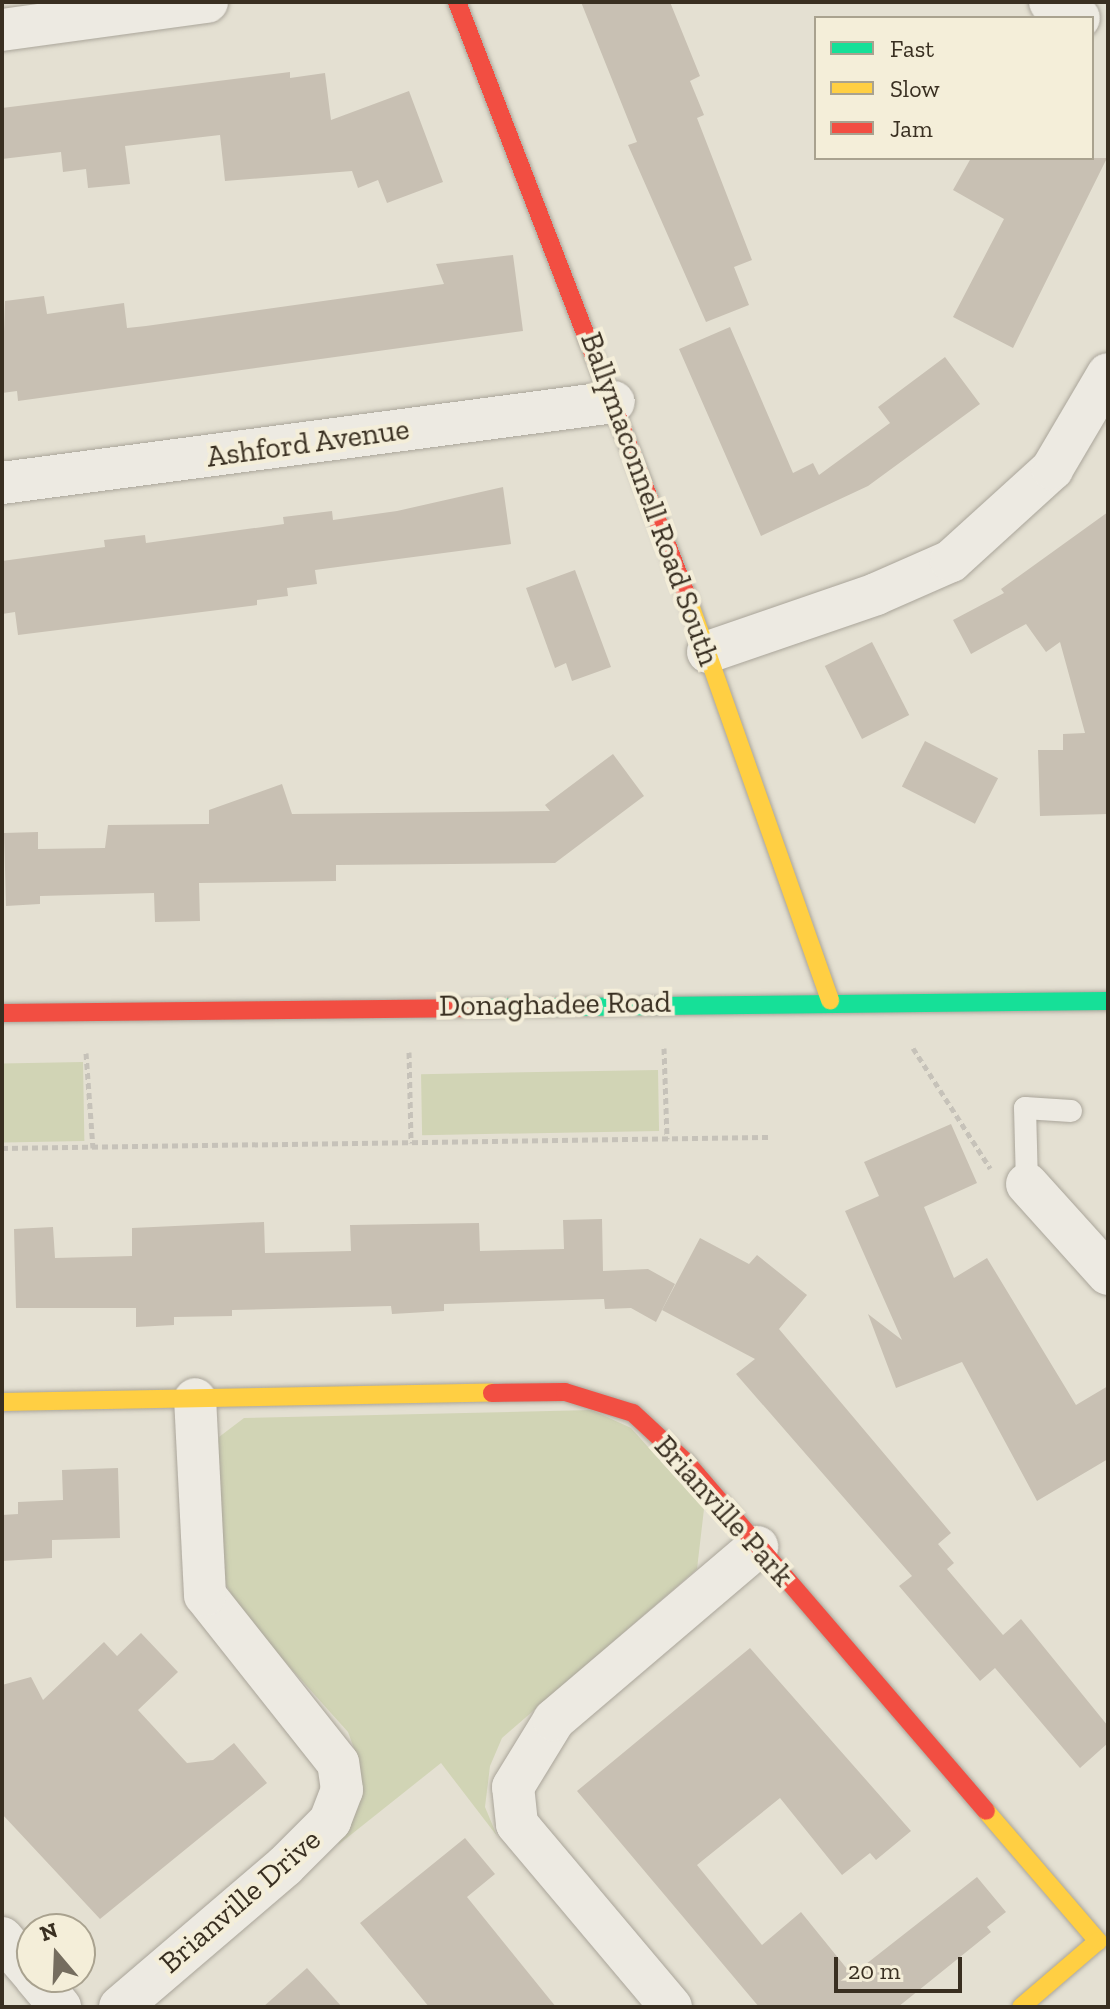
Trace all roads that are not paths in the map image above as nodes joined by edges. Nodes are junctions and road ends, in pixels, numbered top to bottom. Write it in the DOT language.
graph roads {
  1 [pos="207,2"];
  2 [pos="457,2"];
  3 [pos="1050,2"];
  4 [pos="1075,16"];
  5 [pos="2,30"];
  6 [pos="1108,374"];
  7 [pos="614,402"];
  8 [pos="2,483"];
  9 [pos="708,652"];
  10 [pos="830,1001"];
  11 [pos="1108,1001"];
  12 [pos="2,1013"];
  13 [pos="1071,1111"];
  14 [pos="1027,1184"];
  15 [pos="1108,1274"];
  16 [pos="195,1399"];
  17 [pos="2,1402"];
  18 [pos="757,1547"];
  19 [pos="2,1938"];
  20 [pos="16,1954"];
  21 [pos="120,2007"];
  22 [pos="671,2007"];
  23 [pos="1021,2007"];
  1 -- 5 [label="street"];
  2 -- 7 [label="street, Ballymaconnell Road South"];
  3 -- 4 [label="street"];
  6 -- 9 [label="street"];
  7 -- 8 [label="street, Ashford Avenue"];
  7 -- 9 [label="street, Ballymaconnell Road South"];
  9 -- 10 [label="street, Ballymaconnell Road South"];
  10 -- 11 [label="street, Donaghadee Road"];
  10 -- 12 [label="street, Donaghadee Road"];
  13 -- 14 [label="lane"];
  14 -- 15 [label="street"];
  16 -- 17 [label="street, Brianville Park"];
  16 -- 18 [label="street, Brianville Park"];
  16 -- 21 [label="street, Brianville Drive"];
  18 -- 22 [label="street"];
  18 -- 23 [label="street, Brianville Park"];
  19 -- 20 [label="street"];
}
